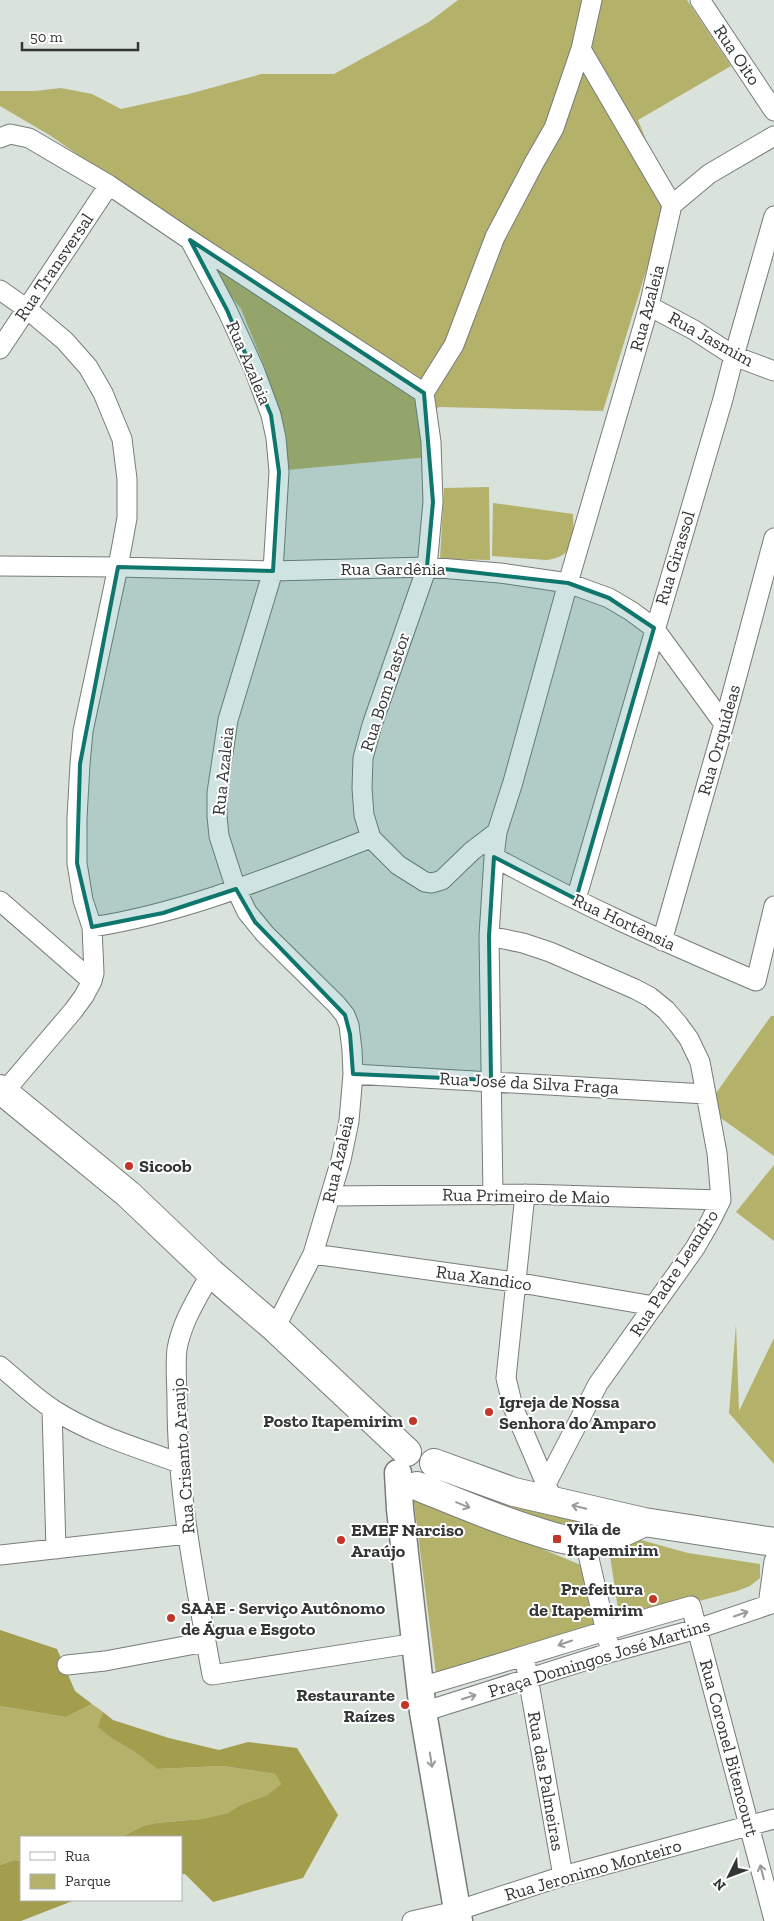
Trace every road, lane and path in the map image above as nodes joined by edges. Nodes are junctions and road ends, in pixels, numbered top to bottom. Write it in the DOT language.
graph roads {
  1 [pos="592,0"];
  2 [pos="700,0"];
  3 [pos="580,49"];
  4 [pos="774,111"];
  5 [pos="774,136"];
  6 [pos="0,138"];
  7 [pos="109,185"];
  8 [pos="672,205"];
  9 [pos="774,216"];
  10 [pos="190,240"];
  11 [pos="0,290"];
  12 [pos="649,306"];
  13 [pos="27,308"];
  14 [pos="0,349"];
  15 [pos="734,356"];
  16 [pos="774,371"];
  17 [pos="424,393"];
  18 [pos="773,542"];
  19 [pos="0,566"];
  20 [pos="118,567"];
  21 [pos="427,567"];
  22 [pos="272,572"];
  23 [pos="568,583"];
  24 [pos="654,628"];
  25 [pos="724,724"];
  26 [pos="498,832"];
  27 [pos="371,838"];
  28 [pos="494,857"];
  29 [pos="236,889"];
  30 [pos="576,900"];
  31 [pos="0,901"];
  32 [pos="774,906"];
  33 [pos="92,927"];
  34 [pos="489,936"];
  35 [pos="662,941"];
  36 [pos="92,981"];
  37 [pos="352,1074"];
  38 [pos="492,1080"];
  39 [pos="2,1091"];
  40 [pos="706,1094"];
  41 [pos="524,1194"];
  42 [pos="493,1195"];
  43 [pos="331,1196"];
  44 [pos="721,1200"];
  45 [pos="313,1254"];
  46 [pos="212,1273"];
  47 [pos="515,1282"];
  48 [pos="654,1306"];
  49 [pos="275,1328"];
  50 [pos="0,1366"];
  51 [pos="52,1409"];
  52 [pos="179,1463"];
  53 [pos="408,1470"];
  54 [pos="549,1493"];
  55 [pos="644,1522"];
  56 [pos="186,1534"];
  57 [pos="585,1541"];
  58 [pos="774,1542"];
  59 [pos="56,1549"];
  60 [pos="0,1555"];
  61 [pos="774,1561"];
  62 [pos="771,1604"];
  63 [pos="691,1606"];
  64 [pos="605,1629"];
  65 [pos="697,1629"];
  66 [pos="206,1642"];
  67 [pos="416,1643"];
  68 [pos="612,1652"];
  69 [pos="525,1656"];
  70 [pos="67,1664"];
  71 [pos="527,1678"];
  72 [pos="422,1700"];
  73 [pos="774,1819"];
  74 [pos="750,1825"];
  75 [pos="563,1876"];
  76 [pos="457,1916"];
  77 [pos="774,1920"];
  78 [pos="412,1921"];
  1 -- 3 [label="street"];
  2 -- 4 [label="street, Rua Oito"];
  3 -- 8 [label="street"];
  3 -- 17 [label="street"];
  5 -- 8 [label="street"];
  6 -- 7 [label="street"];
  7 -- 10 [label="street"];
  7 -- 13 [label="street, Rua Transversal"];
  8 -- 12 [label="street, Rua Azaleia"];
  9 -- 15 [label="street, Rua Girassol"];
  10 -- 17 [label="street"];
  10 -- 22 [label="street, Rua Azaleia"];
  11 -- 13 [label="street"];
  12 -- 15 [label="street, Rua Jasmim"];
  12 -- 23 [label="street, Rua Azaleia"];
  13 -- 14 [label="street, Rua Transversal"];
  13 -- 20 [label="street"];
  15 -- 16 [label="street, Rua Jasmim"];
  15 -- 24 [label="street, Rua Girassol"];
  17 -- 21 [label="street, Rua Bom Pastor"];
  18 -- 25 [label="street, Rua Orquídeas"];
  19 -- 20 [label="street, Rua Gardênia"];
  20 -- 22 [label="street, Rua Gardênia"];
  20 -- 33 [label="street"];
  21 -- 22 [label="street, Rua Gardênia"];
  21 -- 23 [label="street, Rua Gardênia"];
  21 -- 27 [label="street, Rua Bom Pastor"];
  22 -- 29 [label="street, Rua Azaleia"];
  23 -- 24 [label="street, Rua Gardênia"];
  23 -- 26 [label="street, Rua Azaleia"];
  24 -- 25 [label="street, Rua Gardênia"];
  24 -- 30 [label="street, Rua Girassol"];
  25 -- 35 [label="street, Rua Orquídeas"];
  26 -- 27 [label="street, Rua Bom Pastor"];
  26 -- 28 [label="street, Rua Azaleia"];
  27 -- 29 [label="street"];
  28 -- 30 [label="street, Rua Hortênsia"];
  28 -- 34 [label="street, Rua Azaleia"];
  29 -- 33 [label="street"];
  29 -- 37 [label="street, Rua Azaleia"];
  30 -- 35 [label="street, Rua Hortênsia"];
  31 -- 36 [label="street"];
  32 -- 35 [label="street, Rua Hortênsia"];
  33 -- 36 [label="street"];
  34 -- 38 [label="street"];
  34 -- 40 [label="street, Rua Padre Leandro"];
  36 -- 39 [label="street"];
  37 -- 38 [label="street, Rua José da Silva Fraga"];
  37 -- 43 [label="street, Rua Azaleia"];
  38 -- 40 [label="street, Rua José da Silva Fraga"];
  38 -- 42 [label="street"];
  39 -- 46 [label="main road"];
  40 -- 44 [label="street, Rua Padre Leandro"];
  41 -- 42 [label="street, Rua Primeiro de Maio"];
  41 -- 44 [label="street, Rua Primeiro de Maio"];
  41 -- 47 [label="street"];
  42 -- 43 [label="street, Rua Primeiro de Maio"];
  43 -- 45 [label="street, Rua Azaleia"];
  44 -- 48 [label="street, Rua Padre Leandro"];
  45 -- 47 [label="street, Rua Xandico"];
  45 -- 49 [label="street, Rua Azaleia"];
  46 -- 49 [label="main road"];
  46 -- 52 [label="street, Rua Crisanto Araujo"];
  47 -- 48 [label="street, Rua Xandico"];
  47 -- 54 [label="street"];
  48 -- 54 [label="street, Rua Padre Leandro"];
  49 -- 53 [label="main road"];
  50 -- 51 [label="street"];
  51 -- 52 [label="street"];
  51 -- 59 [label="street"];
  52 -- 56 [label="street, Rua Crisanto Araujo"];
  53 -- 54 [label="main road"];
  53 -- 57 [label="main road, one-way"];
  53 -- 67 [label="main road"];
  55 -- 54 [label="main road, one-way"];
  55 -- 57 [label="main road"];
  55 -- 58 [label="main road"];
  56 -- 59 [label="street"];
  56 -- 66 [label="street, Rua Crisanto Araujo"];
  57 -- 64 [label="street"];
  59 -- 60 [label="street"];
  61 -- 62 [label="street"];
  65 -- 62 [label="street, Praça Domingos José Martins, one-way"];
  63 -- 64 [label="street, Praça Domingos José Martins"];
  63 -- 65 [label="street, Rua Coronel Bitencourt"];
  64 -- 68 [label="street"];
  64 -- 69 [label="street, Praça Domingos José Martins, one-way"];
  65 -- 68 [label="street, Praça Domingos José Martins"];
  65 -- 74 [label="street, Rua Coronel Bitencourt"];
  66 -- 67 [label="street, Rua Crisanto Araujo"];
  66 -- 70 [label="street"];
  67 -- 72 [label="main road"];
  68 -- 71 [label="street, Praça Domingos José Martins"];
  69 -- 71 [label="street, Rua das Palmeiras"];
  69 -- 72 [label="street, Praça Domingos José Martins"];
  72 -- 71 [label="street, Praça Domingos José Martins, one-way"];
  71 -- 75 [label="street, Rua das Palmeiras"];
  72 -- 76 [label="main road, one-way"];
  73 -- 74 [label="street, Rua Jeronimo Monteiro"];
  74 -- 75 [label="street, Rua Jeronimo Monteiro"];
  77 -- 74 [label="street, Rua Coronel Bitencourt, one-way"];
  75 -- 76 [label="street, Rua Jeronimo Monteiro"];
  76 -- 78 [label="street, Rua Jeronimo Monteiro"];
}
